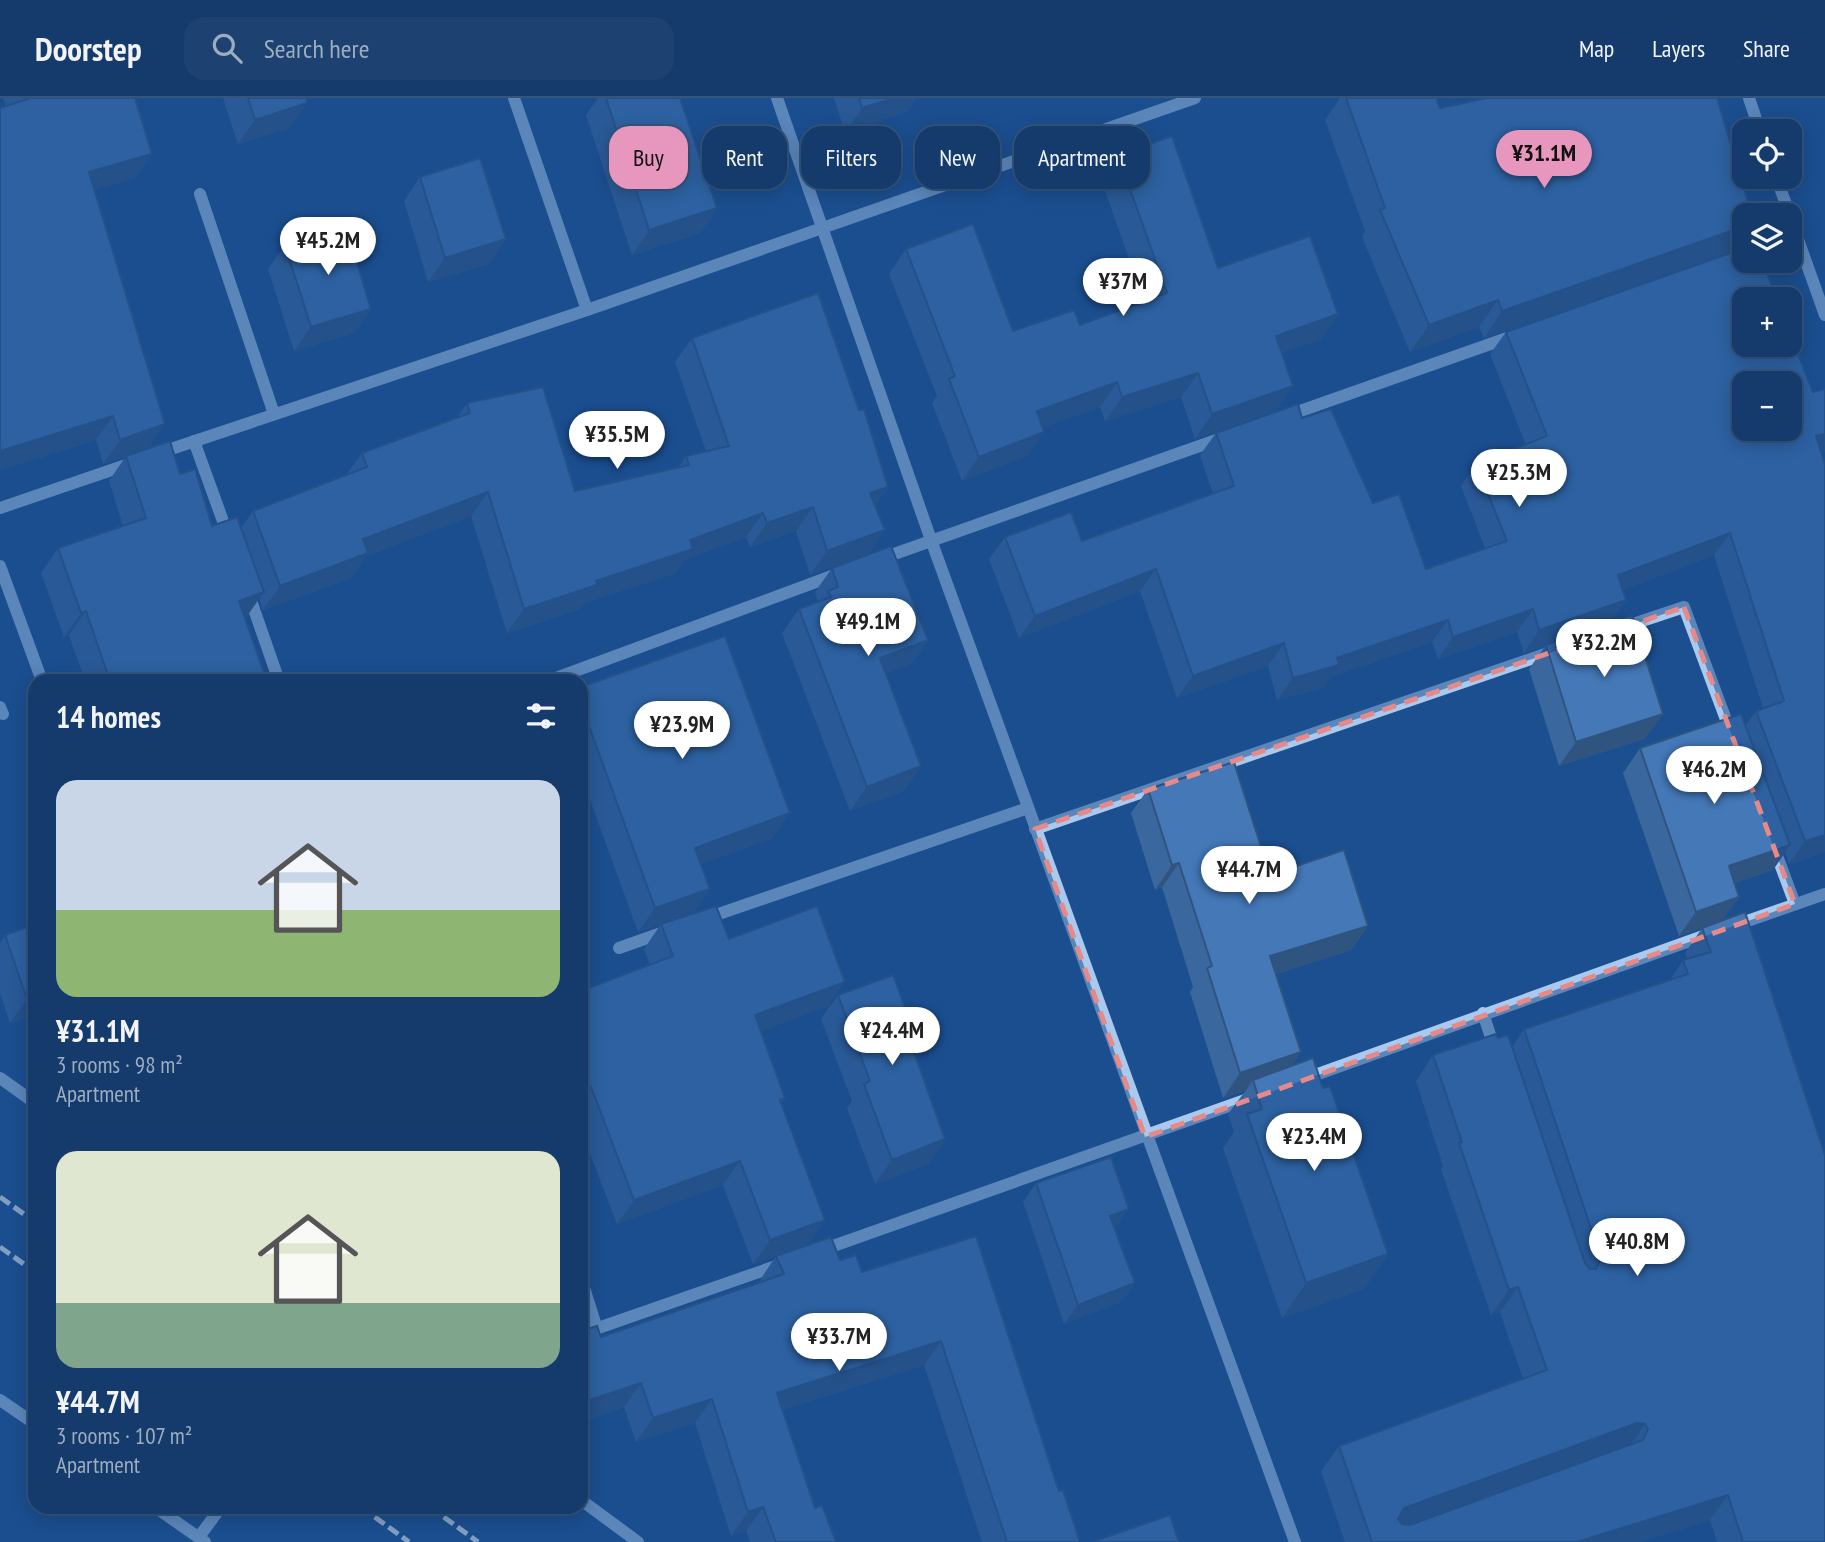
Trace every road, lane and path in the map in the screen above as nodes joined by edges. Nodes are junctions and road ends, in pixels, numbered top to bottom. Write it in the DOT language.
graph roads {
  1 [pos="514,98"];
  2 [pos="777,98"];
  3 [pos="1195,98"];
  4 [pos="1749,98"];
  5 [pos="1756,119"];
  6 [pos="200,194"];
  7 [pos="822,229"];
  8 [pos="1802,258"];
  9 [pos="587,310"];
  10 [pos="1825,315"];
  11 [pos="1522,334"];
  12 [pos="274,414"];
  13 [pos="1272,421"];
  14 [pos="1233,434"];
  15 [pos="194,441"];
  16 [pos="0,508"];
  17 [pos="931,540"];
  18 [pos="230,542"];
  19 [pos="0,566"];
  20 [pos="243,580"];
  21 [pos="1606,633"];
  22 [pos="1567,647"];
  23 [pos="39,674"];
  24 [pos="277,674"];
  25 [pos="567,674"];
  26 [pos="1737,749"];
  27 [pos="1028,808"];
  28 [pos="1766,826"];
  29 [pos="1035,829"];
  30 [pos="1825,894"];
  31 [pos="1796,904"];
  32 [pos="619,948"];
  33 [pos="1483,1013"];
  34 [pos="1500,1065"];
  35 [pos="0,1078"];
  36 [pos="1288,1085"];
  37 [pos="1262,1094"];
  38 [pos="28,1098"];
  39 [pos="1145,1137"];
  40 [pos="806,1255"];
  41 [pos="793,1260"];
  42 [pos="588,1300"];
  43 [pos="597,1329"];
  44 [pos="588,1332"];
  45 [pos="0,1399"];
  46 [pos="28,1419"];
  47 [pos="588,1505"];
  48 [pos="165,1514"];
  49 [pos="217,1514"];
  50 [pos="202,1540"];
  51 [pos="638,1542"];
  52 [pos="1295,1542"];
  1 -- 9 [label="street"];
  2 -- 7 [label="street"];
  3 -- 7 [label="street"];
  4 -- 5 [label="street"];
  6 -- 12 [label="street"];
  7 -- 9 [label="street"];
  7 -- 17 [label="street"];
  8 -- 10 [label="street"];
  9 -- 12 [label="street"];
  11 -- 13 [label="street"];
  12 -- 15 [label="street"];
  14 -- 17 [label="street"];
  15 -- 16 [label="street"];
  15 -- 18 [label="street"];
  17 -- 25 [label="street"];
  17 -- 27 [label="street"];
  19 -- 23 [label="street"];
  20 -- 24 [label="street"];
  21 -- 26 [label="street"];
  22 -- 29 [label="street"];
  27 -- 29 [label="street"];
  27 -- 32 [label="street"];
  28 -- 31 [label="street"];
  29 -- 39 [label="street"];
  30 -- 31 [label="street"];
  31 -- 33 [label="street"];
  33 -- 34 [label="street"];
  33 -- 36 [label="street"];
  35 -- 38 [label="street"];
  37 -- 39 [label="street"];
  39 -- 40 [label="street"];
  39 -- 52 [label="street"];
  41 -- 43 [label="street"];
  42 -- 43 [label="street"];
  43 -- 44 [label="street"];
  45 -- 46 [label="street"];
  47 -- 51 [label="street"];
  48 -- 50 [label="street"];
  49 -- 50 [label="street"];
}
